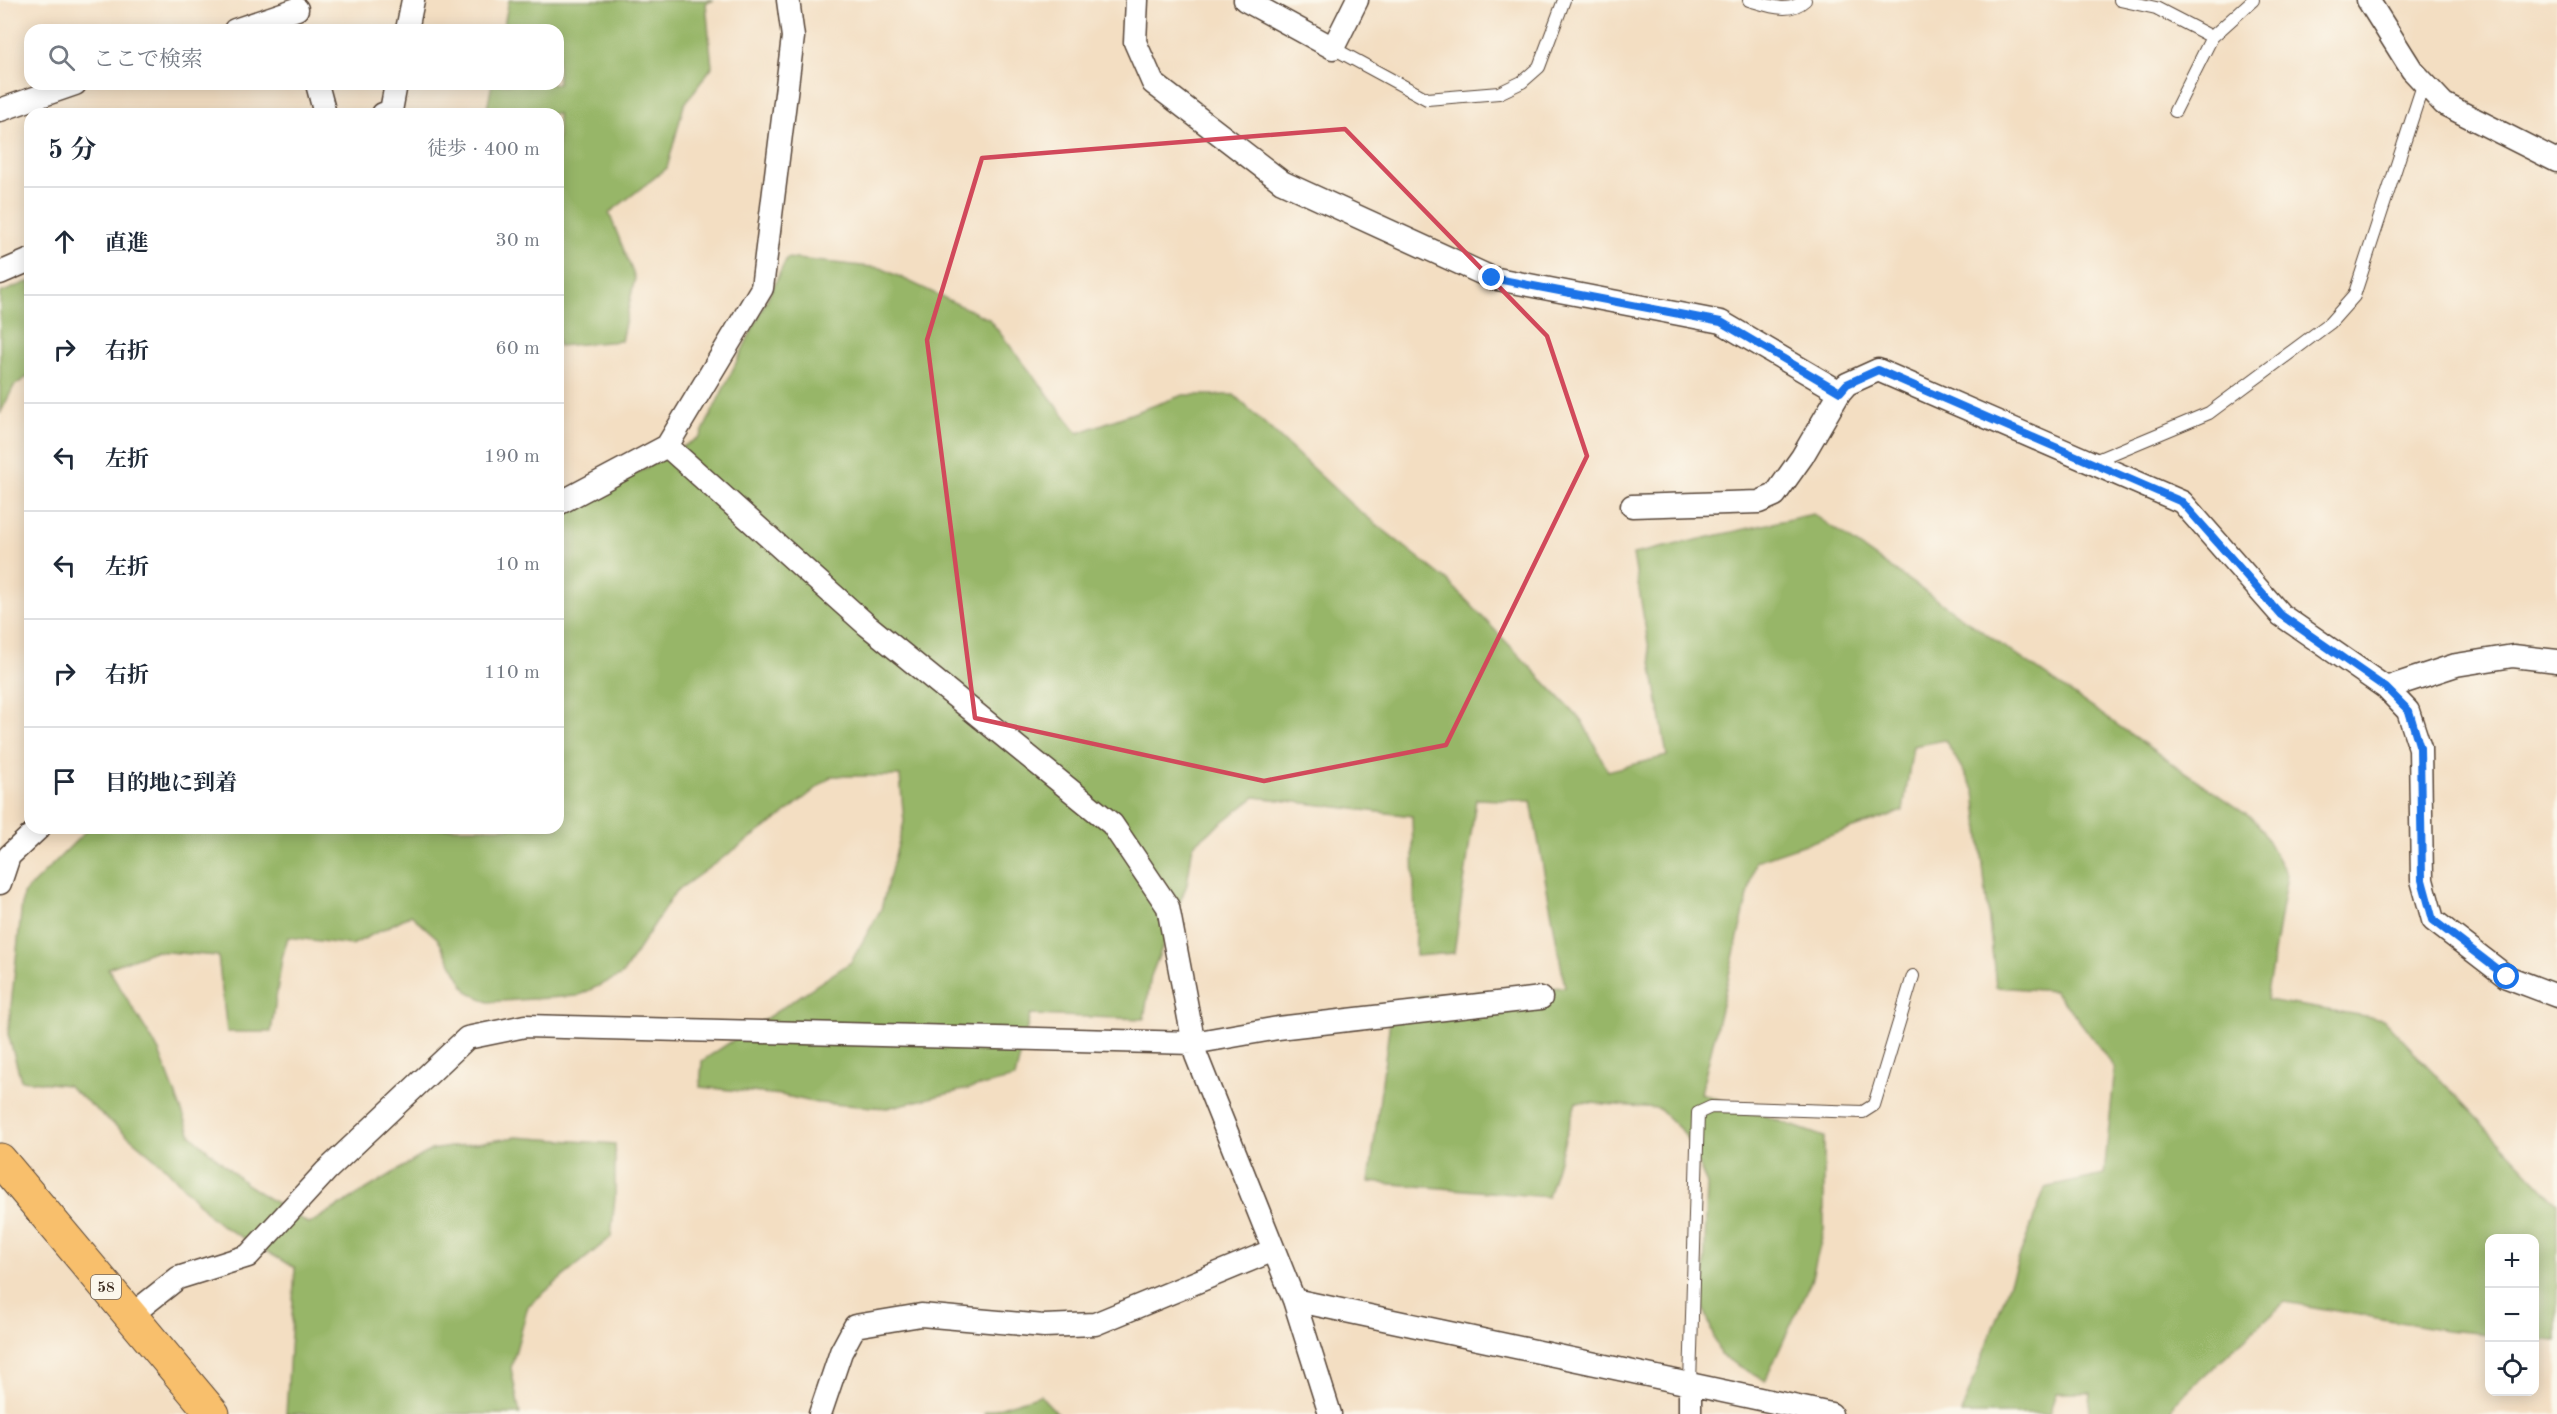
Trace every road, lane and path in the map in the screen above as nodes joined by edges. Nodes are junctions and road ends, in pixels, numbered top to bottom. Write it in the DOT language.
graph roads {
  1 [pos="413,0"];
  2 [pos="788,0"];
  3 [pos="1137,0"];
  4 [pos="1245,0"];
  5 [pos="1357,0"];
  6 [pos="1564,0"];
  7 [pos="1749,0"];
  8 [pos="1804,0"];
  9 [pos="2120,0"];
  10 [pos="2253,0"];
  11 [pos="2368,0"];
  12 [pos="298,13"];
  13 [pos="257,24"];
  14 [pos="408,24"];
  15 [pos="2212,37"];
  16 [pos="1333,48"];
  17 [pos="2424,82"];
  18 [pos="58,90"];
  19 [pos="319,90"];
  20 [pos="395,90"];
  21 [pos="323,108"];
  22 [pos="392,108"];
  23 [pos="0,110"];
  24 [pos="2175,111"];
  25 [pos="2557,161"];
  26 [pos="24,263"];
  27 [pos="0,273"];
  28 [pos="1840,392"];
  29 [pos="667,446"];
  30 [pos="2090,462"];
  31 [pos="564,501"];
  32 [pos="1632,506"];
  33 [pos="2557,661"];
  34 [pos="2386,688"];
  35 [pos="32,834"];
  36 [pos="0,883"];
  37 [pos="1913,976"];
  38 [pos="2557,996"];
  39 [pos="1541,998"];
  40 [pos="1193,1042"];
  41 [pos="0,1160"];
  42 [pos="1274,1250"];
  43 [pos="1294,1300"];
  44 [pos="130,1316"];
  45 [pos="1690,1384"];
  46 [pos="213,1414"];
  47 [pos="820,1414"];
  48 [pos="1330,1414"];
  49 [pos="1690,1414"];
  50 [pos="1831,1414"];
  1 -- 14 [label="street"];
  2 -- 29 [label="street"];
  3 -- 28 [label="street"];
  4 -- 16 [label="street"];
  5 -- 16 [label="street"];
  6 -- 16 [label="lane"];
  7 -- 8 [label="lane"];
  9 -- 15 [label="lane"];
  10 -- 15 [label="lane"];
  11 -- 17 [label="street"];
  12 -- 13 [label="street"];
  15 -- 24 [label="lane"];
  17 -- 25 [label="street"];
  17 -- 30 [label="lane"];
  18 -- 23 [label="street"];
  19 -- 21 [label="street"];
  20 -- 22 [label="street"];
  26 -- 27 [label="street"];
  28 -- 30 [label="street"];
  28 -- 32 [label="street"];
  29 -- 31 [label="street"];
  29 -- 40 [label="street"];
  30 -- 34 [label="street"];
  33 -- 34 [label="street"];
  34 -- 38 [label="street"];
  35 -- 36 [label="street"];
  37 -- 45 [label="lane"];
  39 -- 40 [label="street"];
  40 -- 42 [label="street"];
  40 -- 44 [label="street"];
  41 -- 44 [label="main road, 58"];
  42 -- 43 [label="street"];
  42 -- 47 [label="street"];
  43 -- 45 [label="street"];
  43 -- 48 [label="street"];
  44 -- 46 [label="main road, 58"];
  45 -- 49 [label="street"];
  45 -- 50 [label="street"];
}
